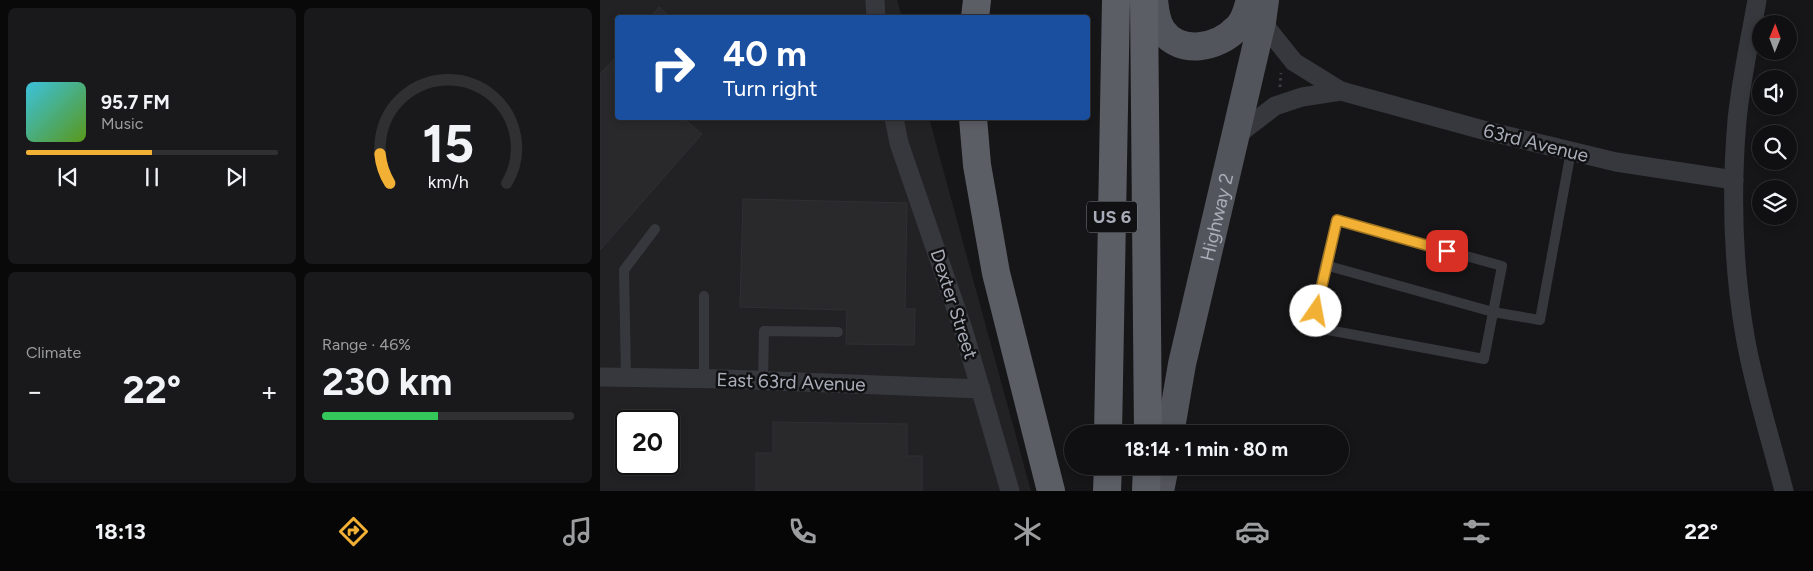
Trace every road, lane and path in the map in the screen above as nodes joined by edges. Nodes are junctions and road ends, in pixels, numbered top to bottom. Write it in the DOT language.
graph roads {
  1 [pos="875,0"];
  2 [pos="977,0"];
  3 [pos="1116,0"];
  4 [pos="1144,0"];
  5 [pos="1154,0"];
  6 [pos="1757,0"];
  7 [pos="1259,7"];
  8 [pos="876,15"];
  9 [pos="975,15"];
  10 [pos="1189,47"];
  11 [pos="1283,64"];
  12 [pos="1251,66"];
  13 [pos="1341,91"];
  14 [pos="1282,92"];
  15 [pos="894,120"];
  16 [pos="973,120"];
  17 [pos="1236,136"];
  18 [pos="1571,151"];
  19 [pos="1734,180"];
  20 [pos="654,229"];
  21 [pos="1325,265"];
  22 [pos="704,296"];
  23 [pos="1493,312"];
  24 [pos="838,332"];
  25 [pos="600,377"];
  26 [pos="626,378"];
  27 [pos="704,379"];
  28 [pos="763,380"];
  29 [pos="981,388"];
  30 [pos="1108,425"];
  31 [pos="1148,425"];
  32 [pos="1172,425"];
  33 [pos="1108,475"];
  34 [pos="1147,475"];
  35 [pos="1163,475"];
  36 [pos="1010,491"];
  37 [pos="1051,491"];
  38 [pos="1107,491"];
  39 [pos="1146,491"];
  40 [pos="1160,491"];
  41 [pos="1784,491"];
  1 -- 8 [label="street"];
  2 -- 9 [label="highway"];
  3 -- 30 [label="highway, US 6"];
  4 -- 31 [label="highway, US 6"];
  5 -- 10 [label="main road"];
  6 -- 19 [label="street"];
  7 -- 10 [label="main road"];
  7 -- 12 [label="main road, Highway 2"];
  7 -- 13 [label="street, 63rd Avenue"];
  10 -- 12 [label="main road"];
  11 -- 14 [label="path"];
  12 -- 17 [label="main road, Highway 2"];
  13 -- 17 [label="street, 63rd Avenue"];
  13 -- 18 [label="street, 63rd Avenue"];
  15 -- 29 [label="street, Dexter Street"];
  16 -- 37 [label="highway"];
  17 -- 32 [label="main road, Highway 2"];
  18 -- 19 [label="street, 63rd Avenue"];
  18 -- 23 [label="lane"];
  19 -- 41 [label="street"];
  20 -- 26 [label="lane"];
  21 -- 23 [label="lane"];
  21 -- 23 [label="lane"];
  21 -- 23 [label="lane"];
  22 -- 27 [label="lane"];
  24 -- 28 [label="lane"];
  25 -- 26 [label="street, East 63rd Avenue"];
  26 -- 27 [label="street, East 63rd Avenue"];
  27 -- 28 [label="street, East 63rd Avenue"];
  28 -- 29 [label="street, East 63rd Avenue"];
  29 -- 36 [label="street, Dexter Street"];
  33 -- 38 [label="highway"];
  34 -- 39 [label="highway"];
  35 -- 40 [label="main road"];
}
